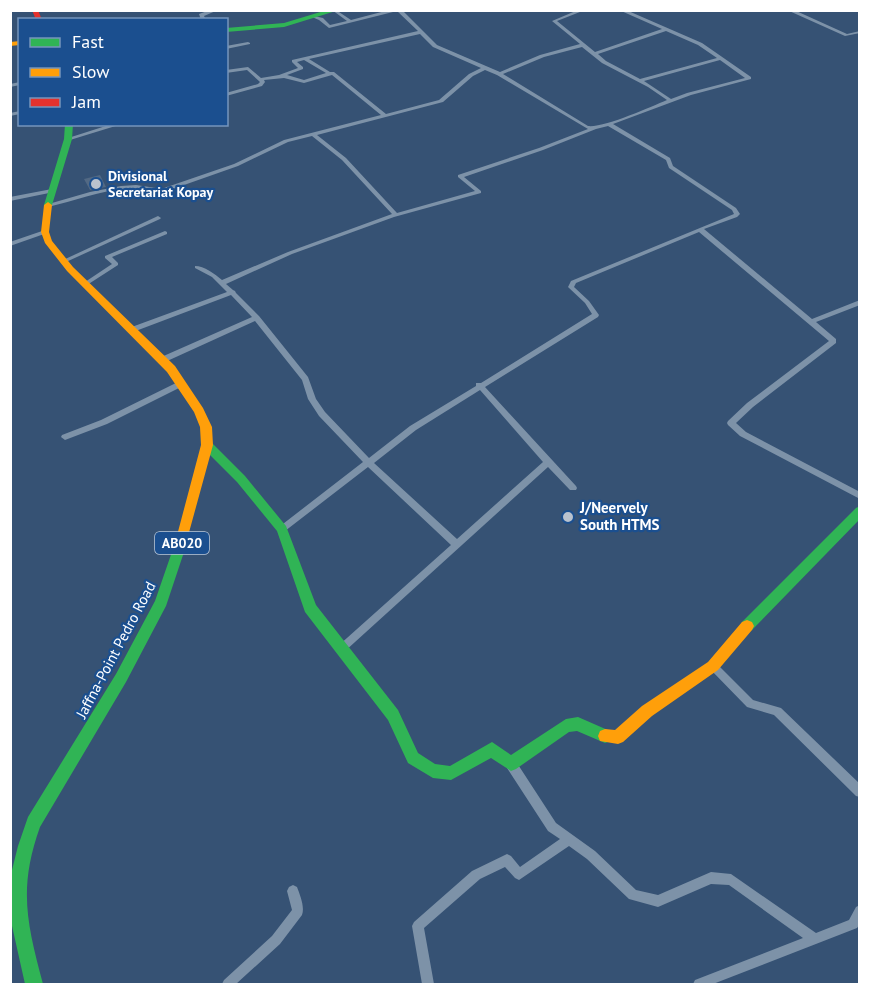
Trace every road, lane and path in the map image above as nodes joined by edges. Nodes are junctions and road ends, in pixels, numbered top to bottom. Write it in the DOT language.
graph roads {
  1 [pos="216,10"];
  2 [pos="397,10"];
  3 [pos="582,10"];
  4 [pos="621,10"];
  5 [pos="789,10"];
  6 [pos="335,11"];
  7 [pos="314,17"];
  8 [pos="203,18"];
  9 [pos="351,22"];
  10 [pos="667,28"];
  11 [pos="228,30"];
  12 [pos="421,32"];
  13 [pos="860,32"];
  14 [pos="248,43"];
  15 [pos="583,45"];
  16 [pos="228,48"];
  17 [pos="594,54"];
  18 [pos="304,57"];
  19 [pos="721,58"];
  20 [pos="485,68"];
  21 [pos="228,72"];
  22 [pos="330,74"];
  23 [pos="500,74"];
  24 [pos="281,76"];
  25 [pos="262,79"];
  26 [pos="639,81"];
  27 [pos="228,94"];
  28 [pos="671,101"];
  29 [pos="384,115"];
  30 [pos="609,124"];
  31 [pos="69,126"];
  32 [pos="113,126"];
  33 [pos="594,128"];
  34 [pos="313,134"];
  35 [pos="68,139"];
  36 [pos="52,190"];
  37 [pos="10,199"];
  38 [pos="48,205"];
  39 [pos="396,215"];
  40 [pos="158,218"];
  41 [pos="700,229"];
  42 [pos="45,232"];
  43 [pos="165,233"];
  44 [pos="10,244"];
  45 [pos="64,261"];
  46 [pos="197,267"];
  47 [pos="222,283"];
  48 [pos="85,284"];
  49 [pos="233,292"];
  50 [pos="860,302"];
  51 [pos="257,318"];
  52 [pos="812,321"];
  53 [pos="131,330"];
  54 [pos="162,360"];
  55 [pos="180,384"];
  56 [pos="479,385"];
  57 [pos="65,437"];
  58 [pos="207,445"];
  59 [pos="548,462"];
  60 [pos="369,463"];
  61 [pos="573,488"];
  62 [pos="860,496"];
  63 [pos="860,511"];
  64 [pos="282,529"];
  65 [pos="457,545"];
  66 [pos="341,649"];
  67 [pos="713,666"];
  68 [pos="511,764"];
  69 [pos="860,792"];
  70 [pos="569,839"];
  71 [pos="292,891"];
  72 [pos="860,911"];
  73 [pos="813,938"];
  74 [pos="715,981"];
  75 [pos="34,984"];
  76 [pos="228,984"];
  77 [pos="428,984"];
  78 [pos="699,984"];
  1 -- 8 [label="street"];
  2 -- 9 [label="street"];
  2 -- 12 [label="street"];
  3 -- 15 [label="street"];
  4 -- 10 [label="street"];
  5 -- 13 [label="street"];
  6 -- 7 [label="main road"];
  6 -- 9 [label="street"];
  7 -- 9 [label="street"];
  7 -- 11 [label="main road"];
  10 -- 17 [label="street"];
  10 -- 19 [label="street"];
  12 -- 18 [label="street"];
  12 -- 20 [label="street"];
  14 -- 16 [label="street"];
  15 -- 17 [label="street"];
  15 -- 23 [label="street"];
  17 -- 26 [label="street"];
  18 -- 22 [label="street"];
  18 -- 24 [label="street"];
  19 -- 26 [label="street"];
  19 -- 28 [label="street"];
  20 -- 23 [label="street"];
  20 -- 29 [label="street"];
  21 -- 25 [label="street"];
  22 -- 24 [label="street"];
  22 -- 29 [label="street"];
  23 -- 33 [label="street"];
  24 -- 25 [label="street"];
  25 -- 27 [label="street"];
  26 -- 28 [label="street"];
  28 -- 30 [label="street"];
  29 -- 34 [label="street"];
  30 -- 33 [label="street"];
  30 -- 41 [label="street"];
  31 -- 35 [label="main road"];
  32 -- 35 [label="street"];
  33 -- 39 [label="street"];
  34 -- 38 [label="street"];
  34 -- 39 [label="street"];
  35 -- 36 [label="main road"];
  36 -- 37 [label="street"];
  36 -- 38 [label="main road"];
  38 -- 42 [label="main road"];
  39 -- 47 [label="street"];
  40 -- 45 [label="street"];
  41 -- 52 [label="street"];
  41 -- 56 [label="street"];
  42 -- 44 [label="street"];
  42 -- 45 [label="main road, Jaffna-Point Pedro Road / AB020"];
  43 -- 48 [label="street"];
  45 -- 48 [label="main road, Jaffna-Point Pedro Road / AB020"];
  46 -- 47 [label="street"];
  47 -- 49 [label="street"];
  48 -- 53 [label="main road, Jaffna-Point Pedro Road / AB020"];
  49 -- 51 [label="street"];
  49 -- 53 [label="street"];
  50 -- 52 [label="street"];
  51 -- 54 [label="street"];
  51 -- 60 [label="street"];
  52 -- 62 [label="street"];
  53 -- 54 [label="main road, Jaffna-Point Pedro Road / AB020"];
  54 -- 55 [label="main road, Jaffna-Point Pedro Road / AB020"];
  55 -- 57 [label="street"];
  55 -- 58 [label="main road, Jaffna-Point Pedro Road / AB020"];
  56 -- 59 [label="street"];
  56 -- 60 [label="street"];
  58 -- 64 [label="main road"];
  58 -- 75 [label="main road, Jaffna-Point Pedro Road / AB020"];
  59 -- 61 [label="street"];
  59 -- 65 [label="street"];
  60 -- 64 [label="street"];
  60 -- 65 [label="street"];
  63 -- 67 [label="main road"];
  64 -- 66 [label="main road"];
  65 -- 66 [label="street"];
  66 -- 68 [label="main road"];
  67 -- 68 [label="main road"];
  67 -- 69 [label="street"];
  68 -- 70 [label="street"];
  70 -- 73 [label="street"];
  70 -- 77 [label="street"];
  71 -- 76 [label="street"];
  72 -- 73 [label="street"];
  73 -- 74 [label="street"];
  74 -- 78 [label="street"];
}
